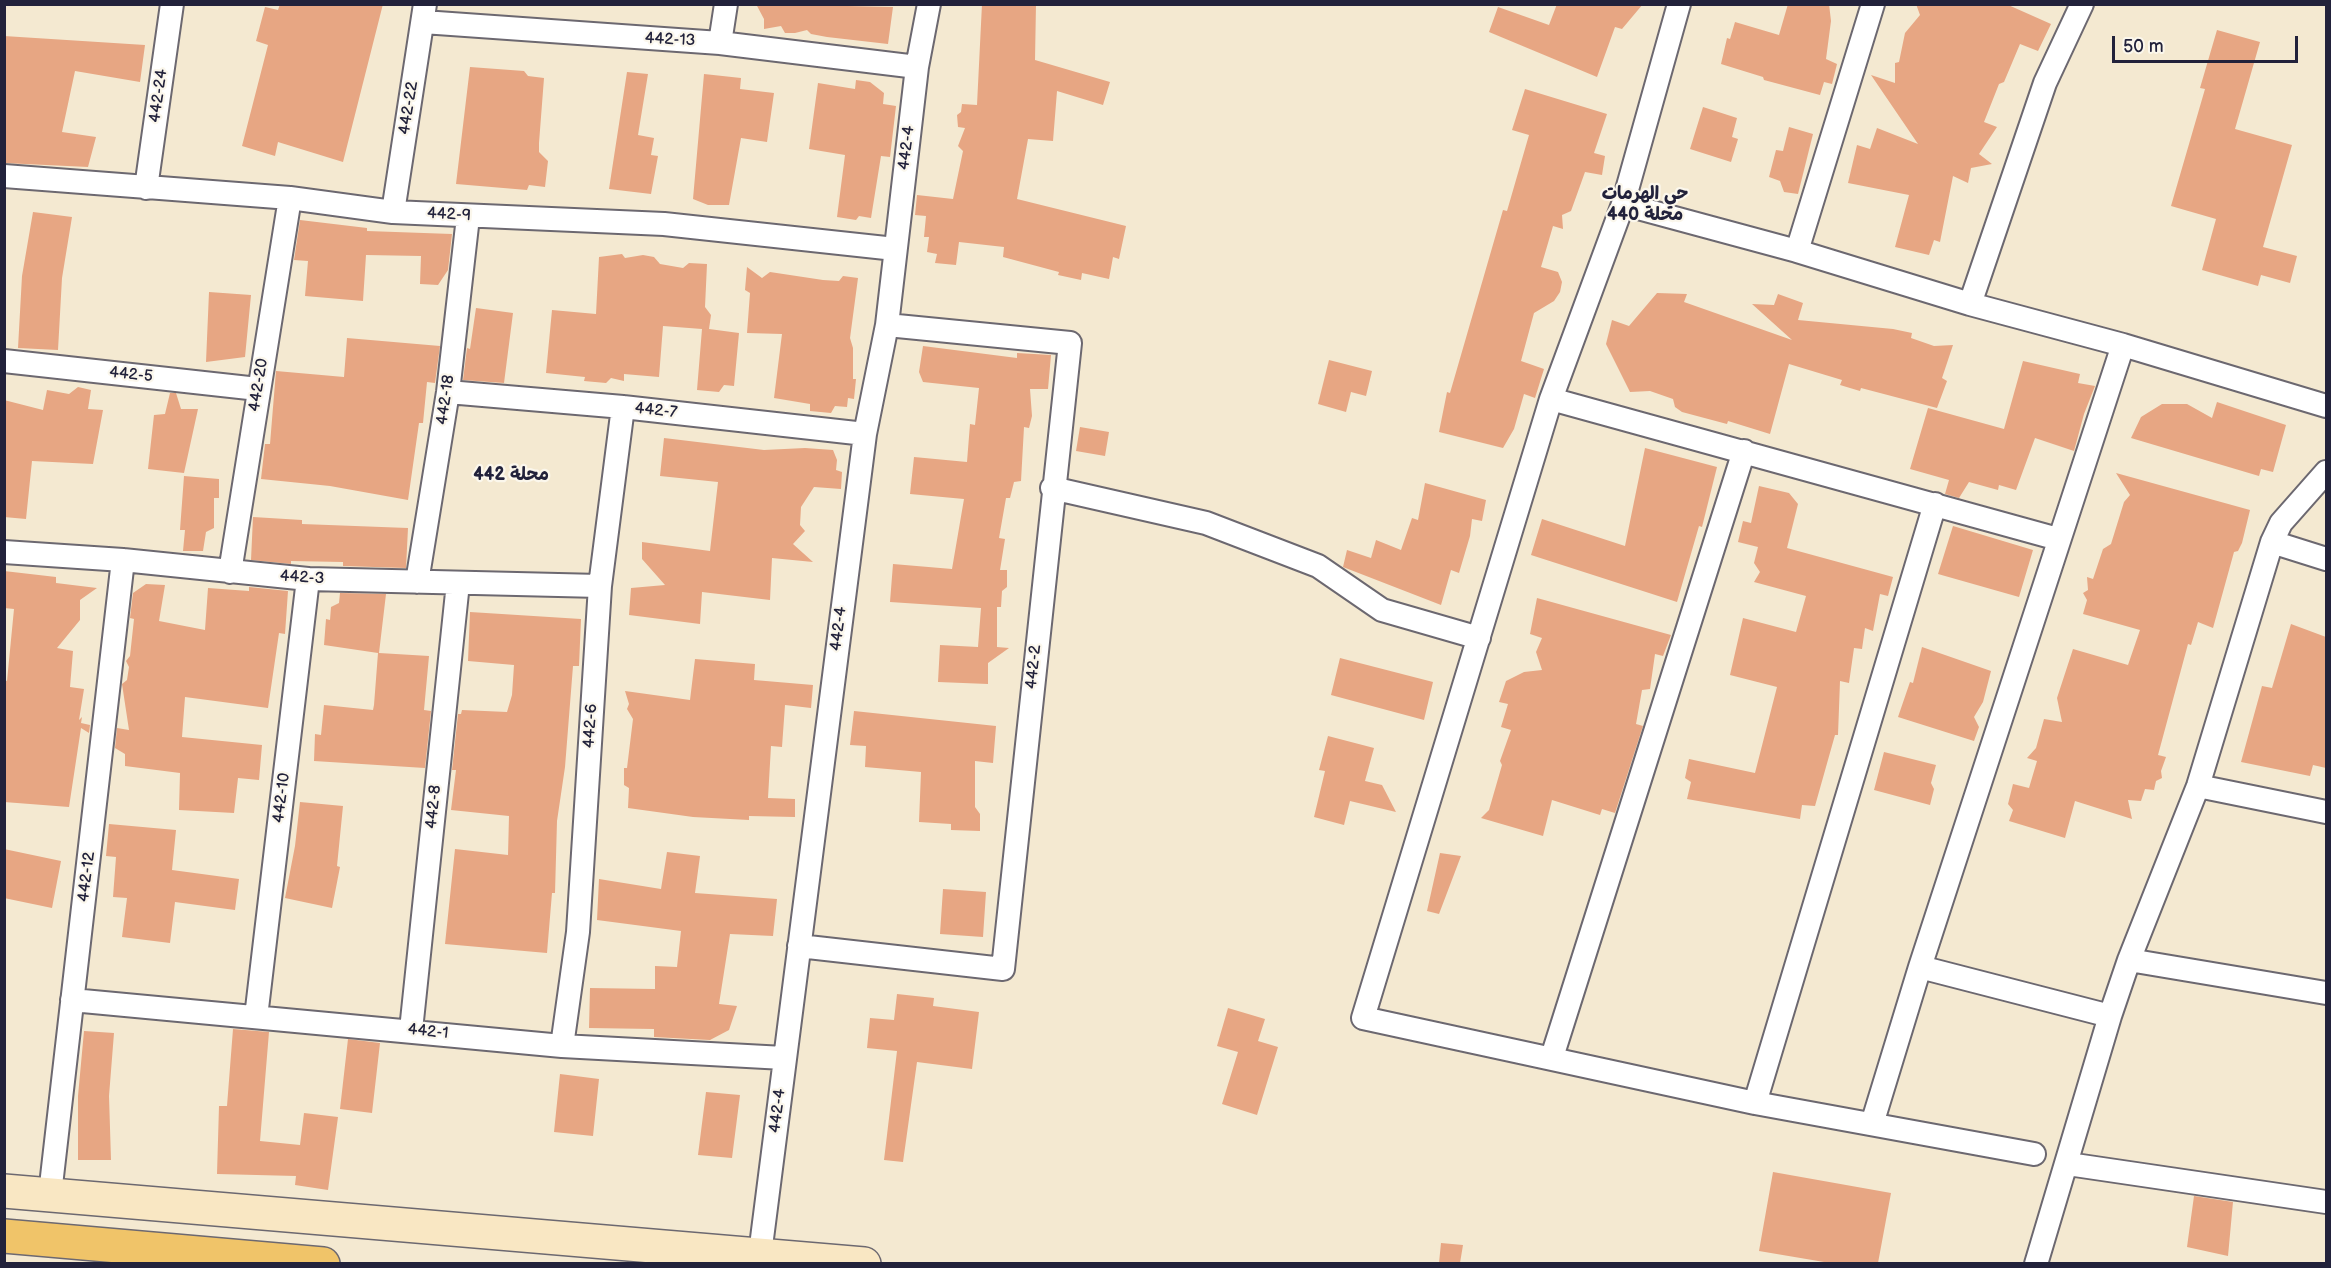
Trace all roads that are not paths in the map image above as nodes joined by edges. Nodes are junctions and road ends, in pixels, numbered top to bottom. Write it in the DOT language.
graph roads {
  1 [pos="172,4"];
  2 [pos="726,4"];
  3 [pos="928,4"];
  4 [pos="1679,4"];
  5 [pos="1873,4"];
  6 [pos="2082,4"];
  7 [pos="424,13"];
  8 [pos="720,43"];
  9 [pos="917,67"];
  10 [pos="4,176"];
  11 [pos="146,188"];
  12 [pos="290,198"];
  13 [pos="1623,204"];
  14 [pos="393,212"];
  15 [pos="468,217"];
  16 [pos="895,249"];
  17 [pos="1797,251"];
  18 [pos="1970,304"];
  19 [pos="887,325"];
  20 [pos="2123,345"];
  21 [pos="4,361"];
  22 [pos="258,389"];
  23 [pos="448,392"];
  24 [pos="1551,399"];
  25 [pos="2326,406"];
  26 [pos="623,407"];
  27 [pos="865,434"];
  28 [pos="1744,451"];
  29 [pos="2326,472"];
  30 [pos="1052,488"];
  31 [pos="1935,504"];
  32 [pos="2058,539"];
  33 [pos="2272,542"];
  34 [pos="4,552"];
  35 [pos="2326,560"];
  36 [pos="123,561"];
  37 [pos="230,572"];
  38 [pos="308,579"];
  39 [pos="417,582"];
  40 [pos="458,583"];
  41 [pos="600,586"];
  42 [pos="1479,638"];
  43 [pos="2198,786"];
  44 [pos="2326,812"];
  45 [pos="799,946"];
  46 [pos="2129,960"];
  47 [pos="1920,967"];
  48 [pos="2326,993"];
  49 [pos="72,1000"];
  50 [pos="2110,1016"];
  51 [pos="256,1017"];
  52 [pos="411,1030"];
  53 [pos="562,1046"];
  54 [pos="1552,1057"];
  55 [pos="784,1058"];
  56 [pos="1755,1103"];
  57 [pos="1872,1124"];
  58 [pos="2034,1154"];
  59 [pos="2068,1164"];
  60 [pos="4,1191"];
  61 [pos="50,1194"];
  62 [pos="2326,1203"];
  63 [pos="4,1236"];
  64 [pos="760,1254"];
  65 [pos="323,1263"];
  66 [pos="864,1263"];
  67 [pos="2036,1263"];
  1 -- 11 [label="street, 442-24"];
  2 -- 8 [label="street"];
  3 -- 9 [label="street, 442-4"];
  4 -- 13 [label="street"];
  5 -- 17 [label="street"];
  6 -- 18 [label="street"];
  7 -- 8 [label="street, 442-13"];
  7 -- 14 [label="street, 442-22"];
  8 -- 9 [label="street, 442-13"];
  9 -- 16 [label="street, 442-4"];
  10 -- 11 [label="street, 442-9"];
  11 -- 12 [label="street, 442-9"];
  12 -- 14 [label="street, 442-9"];
  12 -- 22 [label="street, 442-20"];
  13 -- 17 [label="street"];
  13 -- 24 [label="street"];
  14 -- 15 [label="street, 442-9"];
  15 -- 16 [label="street, 442-9"];
  15 -- 23 [label="street, 442-18"];
  16 -- 19 [label="street, 442-4"];
  17 -- 18 [label="street"];
  18 -- 20 [label="street"];
  19 -- 27 [label="street, 442-4"];
  19 -- 30 [label="street, 442-2"];
  20 -- 25 [label="street"];
  20 -- 32 [label="street"];
  21 -- 22 [label="street, 442-5"];
  22 -- 37 [label="street, 442-20"];
  23 -- 26 [label="street, 442-7"];
  23 -- 39 [label="street, 442-18"];
  24 -- 28 [label="street"];
  24 -- 42 [label="street"];
  26 -- 27 [label="street, 442-7"];
  26 -- 41 [label="street, 442-6"];
  27 -- 45 [label="street, 442-4"];
  28 -- 31 [label="street"];
  28 -- 54 [label="street"];
  29 -- 33 [label="street"];
  30 -- 42 [label="street"];
  30 -- 45 [label="street, 442-2"];
  31 -- 32 [label="street"];
  31 -- 56 [label="street"];
  32 -- 47 [label="street"];
  33 -- 35 [label="street"];
  33 -- 43 [label="street"];
  34 -- 36 [label="street, 442-3"];
  36 -- 37 [label="street, 442-3"];
  36 -- 49 [label="street, 442-12"];
  37 -- 38 [label="street, 442-3"];
  38 -- 39 [label="street, 442-3"];
  38 -- 51 [label="street, 442-10"];
  39 -- 40 [label="street, 442-3"];
  40 -- 41 [label="street, 442-3"];
  40 -- 52 [label="street, 442-8"];
  41 -- 53 [label="street, 442-6"];
  42 -- 54 [label="street"];
  43 -- 44 [label="street"];
  43 -- 46 [label="street"];
  45 -- 55 [label="street, 442-4"];
  46 -- 48 [label="street"];
  46 -- 50 [label="street"];
  47 -- 50 [label="street"];
  47 -- 57 [label="street"];
  49 -- 51 [label="street, 442-1"];
  49 -- 61 [label="street, 442-12"];
  50 -- 59 [label="street"];
  51 -- 52 [label="street, 442-1"];
  52 -- 53 [label="street, 442-1"];
  53 -- 55 [label="street, 442-1"];
  54 -- 56 [label="street"];
  55 -- 64 [label="street, 442-4"];
  56 -- 57 [label="street"];
  57 -- 58 [label="street"];
  59 -- 62 [label="street"];
  59 -- 67 [label="street"];
  60 -- 61 [label="main road"];
  61 -- 64 [label="main road"];
  63 -- 65 [label="highway"];
  64 -- 66 [label="main road"];
}
